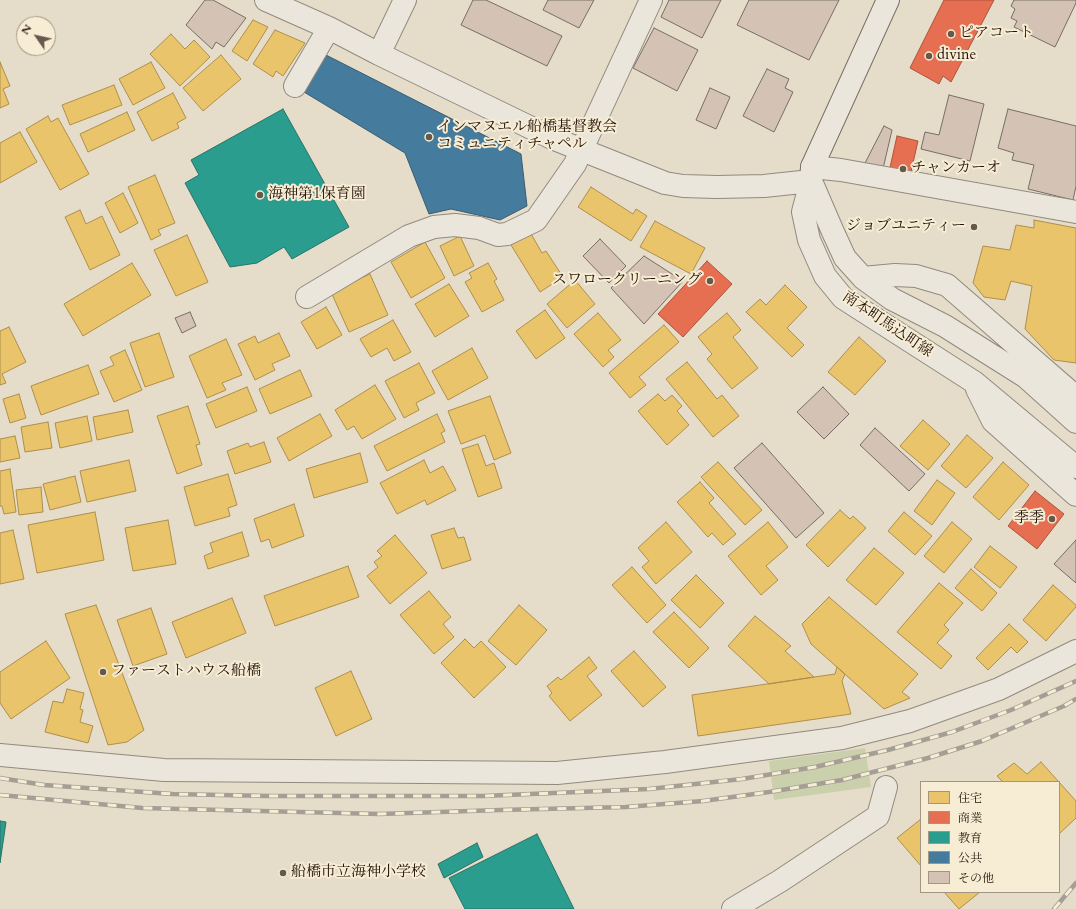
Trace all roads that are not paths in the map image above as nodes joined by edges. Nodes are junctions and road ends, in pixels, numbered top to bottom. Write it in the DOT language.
graph roads {
  1 [pos="266,0"];
  2 [pos="404,0"];
  3 [pos="650,0"];
  4 [pos="888,0"];
  5 [pos="329,28"];
  6 [pos="379,54"];
  7 [pos="295,86"];
  8 [pos="581,149"];
  9 [pos="812,174"];
  10 [pos="1076,212"];
  11 [pos="863,278"];
  12 [pos="307,297"];
  13 [pos="974,382"];
  14 [pos="1076,397"];
  15 [pos="1076,422"];
  16 [pos="1076,467"];
  17 [pos="1076,495"];
  18 [pos="1076,651"];
  19 [pos="0,755"];
  20 [pos="886,787"];
  21 [pos="733,909"];
  1 -- 5 [label="street"];
  2 -- 6 [label="street"];
  3 -- 8 [label="street"];
  4 -- 9 [label="street"];
  5 -- 6 [label="street"];
  5 -- 7 [label="street"];
  6 -- 8 [label="street"];
  8 -- 9 [label="street"];
  8 -- 12 [label="street"];
  9 -- 10 [label="street"];
  9 -- 11 [label="street, 南本町馬込町線"];
  9 -- 13 [label="street, 南本町馬込町線"];
  11 -- 14 [label="street"];
  11 -- 15 [label="street, 南本町馬込町線"];
  13 -- 16 [label="street, 南本町馬込町線"];
  13 -- 17 [label="street"];
  18 -- 19 [label="street"];
  20 -- 21 [label="street"];
}
